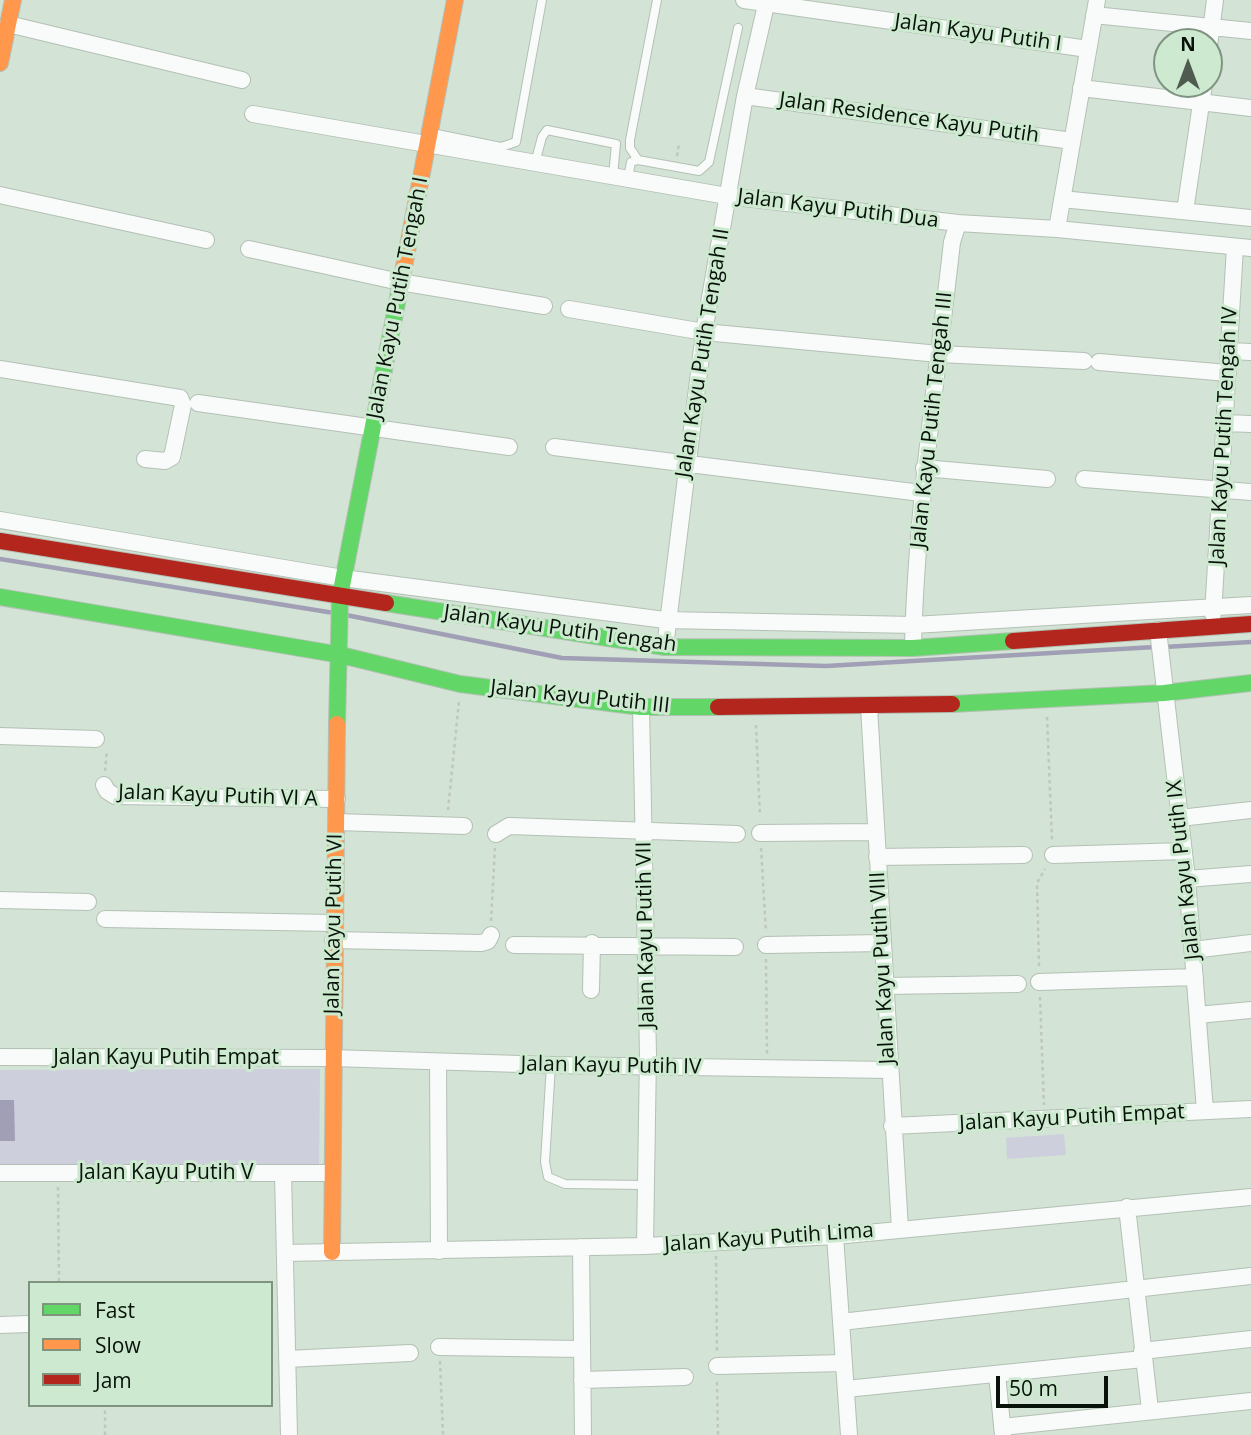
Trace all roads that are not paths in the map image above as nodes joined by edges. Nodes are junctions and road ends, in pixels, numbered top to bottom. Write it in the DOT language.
graph roads {
  1 [pos="13,0"];
  2 [pos="455,0"];
  3 [pos="542,0"];
  4 [pos="657,0"];
  5 [pos="744,0"];
  6 [pos="1215,0"];
  7 [pos="766,5"];
  8 [pos="846,8"];
  9 [pos="1095,8"];
  10 [pos="8,24"];
  11 [pos="1212,27"];
  12 [pos="738,28"];
  13 [pos="1251,31"];
  14 [pos="1088,48"];
  15 [pos="0,63"];
  16 [pos="242,80"];
  17 [pos="1081,88"];
  18 [pos="745,96"];
  19 [pos="1202,98"];
  20 [pos="1201,102"];
  21 [pos="1251,108"];
  22 [pos="253,114"];
  23 [pos="428,139"];
  24 [pos="1072,141"];
  25 [pos="638,160"];
  26 [pos="535,163"];
  27 [pos="621,177"];
  28 [pos="0,195"];
  29 [pos="727,196"];
  30 [pos="1062,199"];
  31 [pos="1185,211"];
  32 [pos="1251,218"];
  33 [pos="958,223"];
  34 [pos="1057,229"];
  35 [pos="206,240"];
  36 [pos="1243,247"];
  37 [pos="249,248"];
  38 [pos="400,282"];
  39 [pos="544,306"];
  40 [pos="569,309"];
  41 [pos="704,332"];
  42 [pos="1229,351"];
  43 [pos="1251,352"];
  44 [pos="939,354"];
  45 [pos="0,369"];
  46 [pos="1228,373"];
  47 [pos="198,403"];
  48 [pos="1226,422"];
  49 [pos="1251,424"];
  50 [pos="373,428"];
  51 [pos="509,447"];
  52 [pos="554,447"];
  53 [pos="145,459"];
  54 [pos="685,465"];
  55 [pos="924,468"];
  56 [pos="1047,479"];
  57 [pos="1084,479"];
  58 [pos="1221,491"];
  59 [pos="1251,492"];
  60 [pos="921,493"];
  61 [pos="0,520"];
  62 [pos="0,541"];
  63 [pos="343,578"];
  64 [pos="0,597"];
  65 [pos="340,602"];
  66 [pos="1214,606"];
  67 [pos="1251,606"];
  68 [pos="669,621"];
  69 [pos="911,623"];
  70 [pos="1251,624"];
  71 [pos="1213,626"];
  72 [pos="1158,637"];
  73 [pos="668,647"];
  74 [pos="910,648"];
  75 [pos="341,650"];
  76 [pos="1251,683"];
  77 [pos="1164,693"];
  78 [pos="641,707"];
  79 [pos="869,707"];
  80 [pos="0,736"];
  81 [pos="96,739"];
  82 [pos="104,785"];
  83 [pos="337,799"];
  84 [pos="1251,810"];
  85 [pos="1180,818"];
  86 [pos="336,822"];
  87 [pos="464,826"];
  88 [pos="645,832"];
  89 [pos="875,832"];
  90 [pos="761,833"];
  91 [pos="496,834"];
  92 [pos="737,834"];
  93 [pos="1184,851"];
  94 [pos="1024,855"];
  95 [pos="1053,855"];
  96 [pos="877,857"];
  97 [pos="1251,874"];
  98 [pos="1188,879"];
  99 [pos="0,900"];
  100 [pos="89,902"];
  101 [pos="105,919"];
  102 [pos="802,927"];
  103 [pos="333,932"];
  104 [pos="491,935"];
  105 [pos="592,943"];
  106 [pos="882,943"];
  107 [pos="1251,943"];
  108 [pos="647,944"];
  109 [pos="802,944"];
  110 [pos="514,945"];
  111 [pos="766,945"];
  112 [pos="735,947"];
  113 [pos="1193,950"];
  114 [pos="1195,977"];
  115 [pos="1039,982"];
  116 [pos="1018,984"];
  117 [pos="885,986"];
  118 [pos="591,990"];
  119 [pos="1251,1010"];
  120 [pos="1198,1015"];
  121 [pos="0,1057"];
  122 [pos="332,1058"];
  123 [pos="438,1062"];
  124 [pos="551,1065"];
  125 [pos="648,1067"];
  126 [pos="890,1070"];
  127 [pos="1251,1109"];
  128 [pos="1205,1111"];
  129 [pos="892,1126"];
  130 [pos="0,1173"];
  131 [pos="284,1173"];
  132 [pos="332,1173"];
  133 [pos="646,1185"];
  134 [pos="1251,1197"];
  135 [pos="1127,1207"];
  136 [pos="900,1229"];
  137 [pos="835,1236"];
  138 [pos="645,1246"];
  139 [pos="581,1247"];
  140 [pos="439,1251"];
  141 [pos="332,1252"];
  142 [pos="285,1253"];
  143 [pos="1251,1276"];
  144 [pos="1136,1291"];
  145 [pos="841,1322"];
  146 [pos="279,1323"];
  147 [pos="28,1324"];
  148 [pos="0,1325"];
  149 [pos="1251,1339"];
  150 [pos="439,1347"];
  151 [pos="582,1349"];
  152 [pos="410,1353"];
  153 [pos="1143,1355"];
  154 [pos="288,1359"];
  155 [pos="844,1363"];
  156 [pos="717,1366"];
  157 [pos="997,1374"];
  158 [pos="685,1377"];
  159 [pos="582,1380"];
  160 [pos="846,1389"];
  161 [pos="1251,1404"];
  162 [pos="1150,1410"];
  163 [pos="1002,1431"];
  164 [pos="289,1435"];
  165 [pos="583,1435"];
  166 [pos="849,1435"];
  1 -- 10 [label="street"];
  2 -- 23 [label="street, Jalan Kayu Putih Tengah I"];
  3 -- 23 [label="lane"];
  4 -- 25 [label="lane"];
  5 -- 7 [label="street, Jalan Kayu Putih I"];
  6 -- 11 [label="street"];
  7 -- 8 [label="street, Jalan Kayu Putih I"];
  7 -- 18 [label="street, Jalan Kayu Putih Tengah II"];
  8 -- 14 [label="street, Jalan Kayu Putih I"];
  9 -- 11 [label="street"];
  9 -- 14 [label="street"];
  10 -- 15 [label="street"];
  10 -- 16 [label="street"];
  11 -- 13 [label="street"];
  12 -- 25 [label="lane"];
  14 -- 17 [label="street"];
  17 -- 20 [label="street"];
  17 -- 24 [label="street"];
  18 -- 24 [label="street, Jalan Residence Kayu Putih"];
  18 -- 29 [label="street, Jalan Kayu Putih Tengah II"];
  19 -- 20 [label="street"];
  20 -- 21 [label="street"];
  20 -- 31 [label="street"];
  22 -- 23 [label="street, Jalan Kayu Putih Dua"];
  23 -- 26 [label="street, Jalan Kayu Putih Dua"];
  23 -- 38 [label="street, Jalan Kayu Putih Tengah I"];
  24 -- 30 [label="street"];
  25 -- 27 [label="lane"];
  26 -- 27 [label="street, Jalan Kayu Putih Dua"];
  26 -- 27 [label="lane"];
  27 -- 29 [label="street, Jalan Kayu Putih Dua"];
  28 -- 35 [label="street"];
  29 -- 33 [label="street, Jalan Kayu Putih Dua"];
  29 -- 41 [label="street, Jalan Kayu Putih Tengah II"];
  30 -- 31 [label="street"];
  30 -- 34 [label="street"];
  31 -- 32 [label="street"];
  33 -- 34 [label="street, Jalan Kayu Putih Dua"];
  33 -- 44 [label="street, Jalan Kayu Putih Tengah III"];
  34 -- 36 [label="street, Jalan Kayu Putih Dua"];
  36 -- 42 [label="street, Jalan Kayu Putih Tengah IV"];
  37 -- 38 [label="street"];
  38 -- 39 [label="street"];
  38 -- 50 [label="street, Jalan Kayu Putih Tengah I"];
  40 -- 41 [label="street"];
  41 -- 44 [label="street"];
  41 -- 54 [label="street, Jalan Kayu Putih Tengah II"];
  42 -- 43 [label="street"];
  42 -- 46 [label="street, Jalan Kayu Putih Tengah IV"];
  44 -- 46 [label="street"];
  44 -- 55 [label="street, Jalan Kayu Putih Tengah III"];
  45 -- 53 [label="street"];
  46 -- 48 [label="street, Jalan Kayu Putih Tengah IV"];
  47 -- 50 [label="street"];
  48 -- 49 [label="street"];
  48 -- 58 [label="street, Jalan Kayu Putih Tengah IV"];
  50 -- 51 [label="street"];
  50 -- 63 [label="street, Jalan Kayu Putih Tengah I"];
  52 -- 54 [label="street"];
  54 -- 60 [label="street"];
  54 -- 68 [label="street, Jalan Kayu Putih Tengah II"];
  55 -- 56 [label="street"];
  55 -- 60 [label="street, Jalan Kayu Putih Tengah III"];
  57 -- 58 [label="street"];
  58 -- 59 [label="street"];
  58 -- 66 [label="street, Jalan Kayu Putih Tengah IV"];
  60 -- 69 [label="street, Jalan Kayu Putih Tengah III"];
  61 -- 63 [label="street, Jalan Kayu Putih Tengah"];
  62 -- 65 [label="street, Jalan Kayu Putih Tengah"];
  63 -- 65 [label="street, Jalan Kayu Putih Tengah I"];
  63 -- 68 [label="street, Jalan Kayu Putih Tengah"];
  64 -- 75 [label="street, Jalan Kayu Putih III"];
  65 -- 73 [label="street, Jalan Kayu Putih Tengah"];
  65 -- 75 [label="street, Jalan Kayu Putih VI"];
  66 -- 67 [label="street, Jalan Kayu Putih Tengah"];
  66 -- 69 [label="street, Jalan Kayu Putih Tengah"];
  66 -- 71 [label="street, Jalan Kayu Putih Tengah IV"];
  68 -- 69 [label="street, Jalan Kayu Putih Tengah"];
  68 -- 73 [label="street, Jalan Kayu Putih Tengah II"];
  69 -- 74 [label="street, Jalan Kayu Putih Tengah III"];
  70 -- 71 [label="street, Jalan Kayu Putih Tengah"];
  71 -- 72 [label="street, Jalan Kayu Putih Tengah"];
  72 -- 74 [label="street, Jalan Kayu Putih Tengah"];
  72 -- 77 [label="street, Jalan Kayu Putih IX"];
  73 -- 74 [label="street, Jalan Kayu Putih Tengah"];
  75 -- 78 [label="street, Jalan Kayu Putih III"];
  75 -- 83 [label="street, Jalan Kayu Putih VI"];
  76 -- 77 [label="street, Jalan Kayu Putih III"];
  77 -- 79 [label="street, Jalan Kayu Putih III"];
  77 -- 85 [label="street, Jalan Kayu Putih IX"];
  78 -- 79 [label="street, Jalan Kayu Putih III"];
  78 -- 88 [label="street, Jalan Kayu Putih VII"];
  79 -- 89 [label="street, Jalan Kayu Putih VIII"];
  80 -- 81 [label="street"];
  82 -- 83 [label="street, Jalan Kayu Putih VI A"];
  83 -- 86 [label="street, Jalan Kayu Putih VI"];
  84 -- 85 [label="street"];
  85 -- 93 [label="street, Jalan Kayu Putih IX"];
  86 -- 87 [label="street"];
  86 -- 103 [label="street, Jalan Kayu Putih VI"];
  88 -- 91 [label="street"];
  88 -- 92 [label="street"];
  88 -- 108 [label="street, Jalan Kayu Putih VII"];
  89 -- 90 [label="street"];
  89 -- 96 [label="street, Jalan Kayu Putih VIII"];
  93 -- 95 [label="street"];
  93 -- 98 [label="street, Jalan Kayu Putih IX"];
  94 -- 96 [label="street"];
  96 -- 106 [label="street, Jalan Kayu Putih VIII"];
  97 -- 98 [label="street"];
  98 -- 113 [label="street, Jalan Kayu Putih IX"];
  99 -- 100 [label="street"];
  101 -- 103 [label="street"];
  102 -- 109 [label="street"];
  103 -- 104 [label="street"];
  103 -- 122 [label="street, Jalan Kayu Putih VI"];
  105 -- 108 [label="street"];
  105 -- 110 [label="street"];
  105 -- 118 [label="street"];
  106 -- 109 [label="street"];
  106 -- 117 [label="street, Jalan Kayu Putih VIII"];
  107 -- 113 [label="street"];
  108 -- 112 [label="street"];
  108 -- 125 [label="street, Jalan Kayu Putih VII"];
  109 -- 111 [label="street"];
  113 -- 114 [label="street, Jalan Kayu Putih IX"];
  114 -- 115 [label="street"];
  114 -- 120 [label="street, Jalan Kayu Putih IX"];
  116 -- 117 [label="street"];
  117 -- 126 [label="street, Jalan Kayu Putih VIII"];
  119 -- 120 [label="street"];
  120 -- 128 [label="street, Jalan Kayu Putih IX"];
  121 -- 122 [label="street, Jalan Kayu Putih Empat"];
  122 -- 123 [label="street, Jalan Kayu Putih IV"];
  122 -- 132 [label="street, Jalan Kayu Putih VI"];
  123 -- 124 [label="street, Jalan Kayu Putih IV"];
  123 -- 140 [label="street"];
  124 -- 125 [label="street, Jalan Kayu Putih IV"];
  124 -- 133 [label="lane"];
  125 -- 126 [label="street, Jalan Kayu Putih IV"];
  125 -- 133 [label="street, Jalan Kayu Putih VII"];
  126 -- 129 [label="street, Jalan Kayu Putih VIII"];
  127 -- 128 [label="street, Jalan Kayu Putih Empat"];
  128 -- 129 [label="street, Jalan Kayu Putih Empat"];
  129 -- 136 [label="street, Jalan Kayu Putih VIII"];
  130 -- 131 [label="street, Jalan Kayu Putih V"];
  131 -- 132 [label="street, Jalan Kayu Putih V"];
  131 -- 142 [label="street"];
  132 -- 141 [label="street, Jalan Kayu Putih VI"];
  133 -- 138 [label="street, Jalan Kayu Putih VII"];
  134 -- 135 [label="street, Jalan Kayu Putih Lima"];
  135 -- 136 [label="street, Jalan Kayu Putih Lima"];
  135 -- 144 [label="street"];
  136 -- 137 [label="street, Jalan Kayu Putih Lima"];
  137 -- 138 [label="street, Jalan Kayu Putih Lima"];
  137 -- 145 [label="street"];
  138 -- 139 [label="street, Jalan Kayu Putih Lima"];
  139 -- 140 [label="street, Jalan Kayu Putih Lima"];
  139 -- 151 [label="street"];
  140 -- 141 [label="street, Jalan Kayu Putih Lima"];
  141 -- 142 [label="street, Jalan Kayu Putih Lima"];
  142 -- 146 [label="street"];
  143 -- 144 [label="street"];
  144 -- 145 [label="street"];
  144 -- 153 [label="street"];
  145 -- 155 [label="street"];
  146 -- 154 [label="street"];
  147 -- 148 [label="street"];
  149 -- 153 [label="street"];
  150 -- 151 [label="street"];
  151 -- 159 [label="street"];
  152 -- 154 [label="street"];
  153 -- 157 [label="street"];
  153 -- 162 [label="street"];
  154 -- 164 [label="street"];
  155 -- 156 [label="street"];
  155 -- 160 [label="street"];
  157 -- 160 [label="street"];
  157 -- 163 [label="street"];
  158 -- 159 [label="street"];
  159 -- 165 [label="street"];
  160 -- 166 [label="street"];
  161 -- 162 [label="street"];
  162 -- 163 [label="street"];
}
